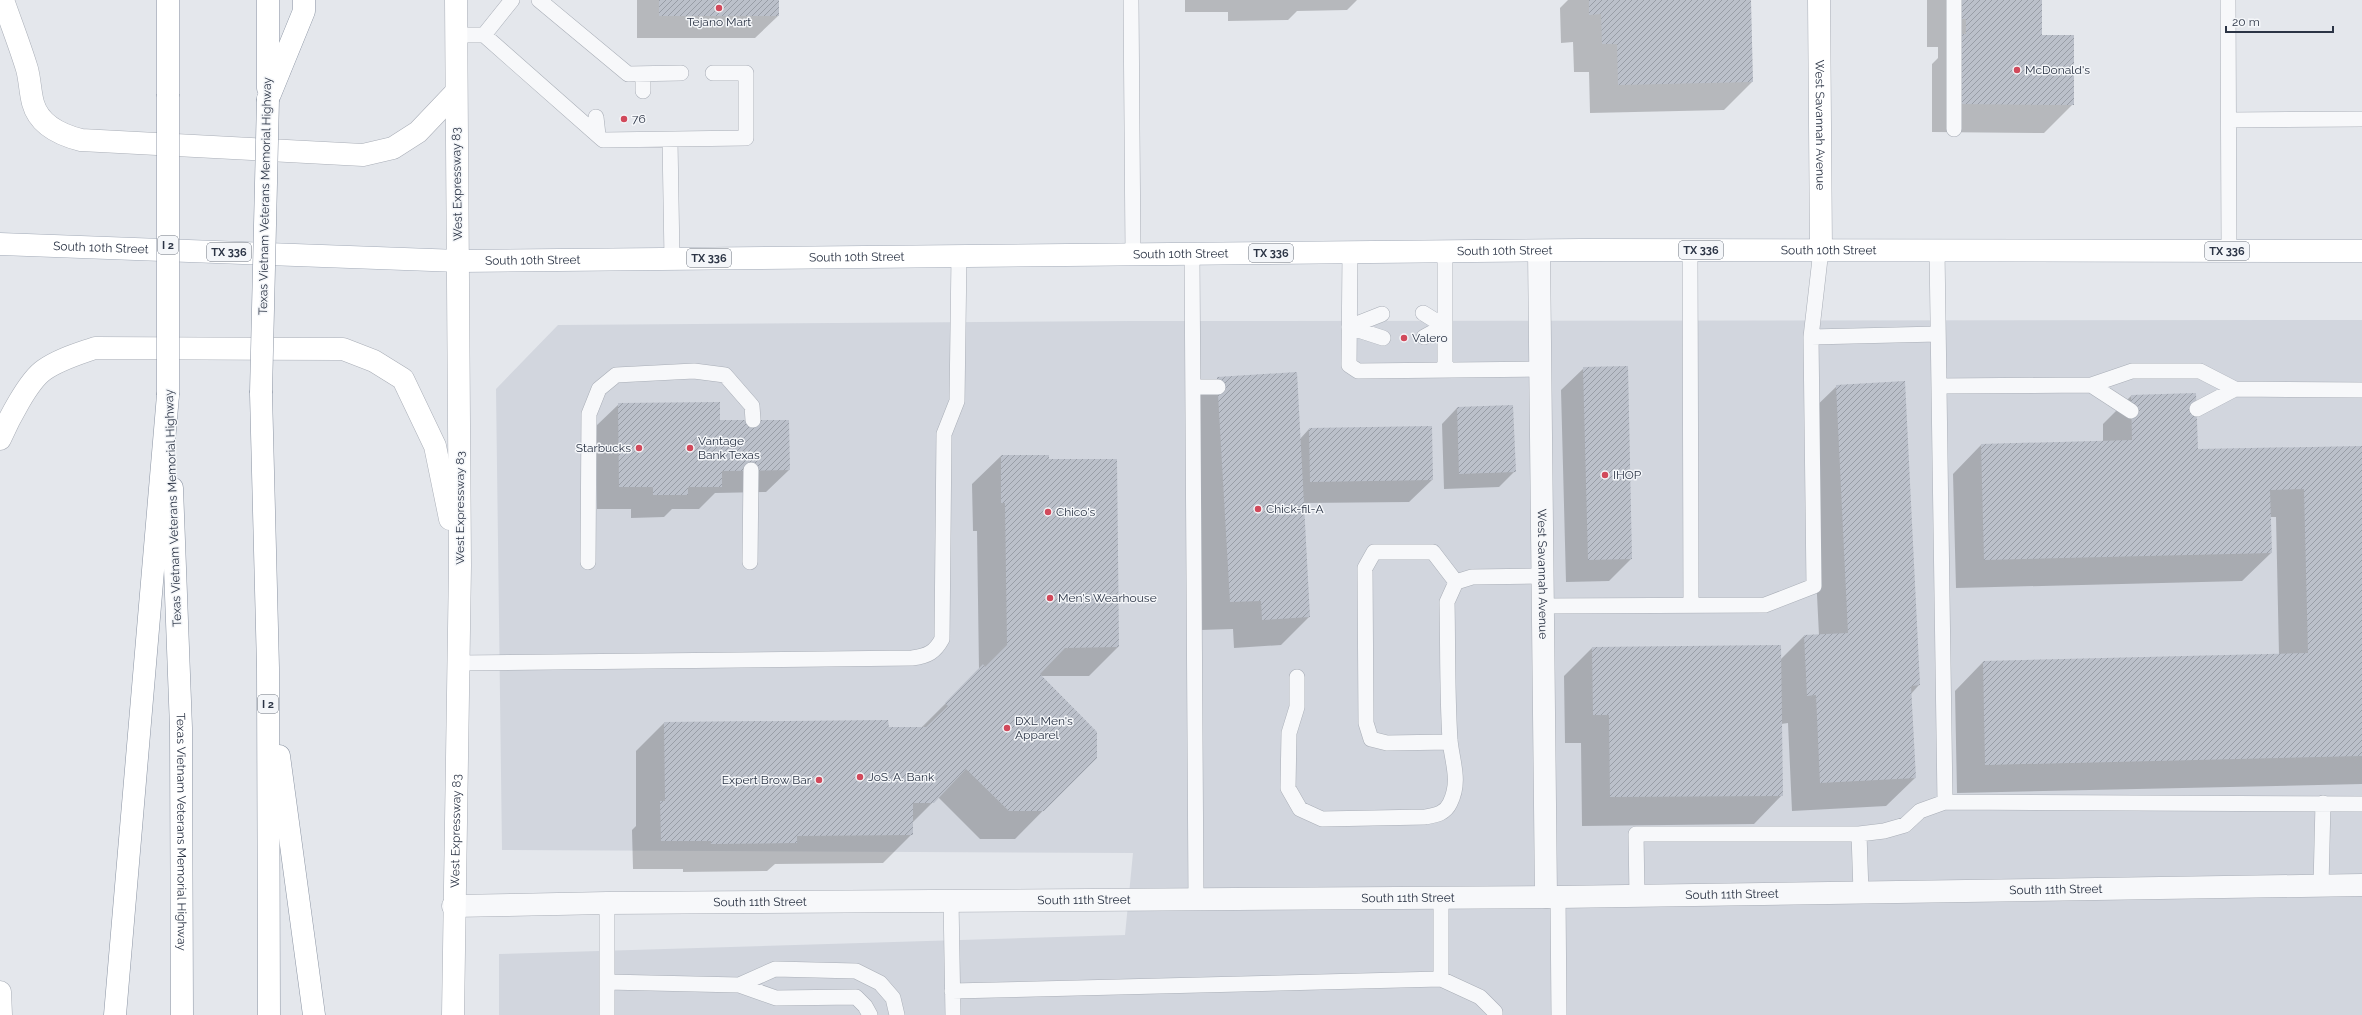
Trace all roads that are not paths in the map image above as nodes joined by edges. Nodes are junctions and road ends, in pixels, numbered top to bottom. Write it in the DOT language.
graph roads {
  1 [pos="3,0"];
  2 [pos="168,0"];
  3 [pos="268,0"];
  4 [pos="304,0"];
  5 [pos="456,0"];
  6 [pos="512,0"];
  7 [pos="539,0"];
  8 [pos="1131,0"];
  9 [pos="1819,0"];
  10 [pos="1954,0"];
  11 [pos="2228,0"];
  12 [pos="456,35"];
  13 [pos="484,35"];
  14 [pos="681,73"];
  15 [pos="713,73"];
  16 [pos="642,74"];
  17 [pos="554,80"];
  18 [pos="643,91"];
  19 [pos="456,92"];
  20 [pos="554,96"];
  21 [pos="268,99"];
  22 [pos="596,117"];
  23 [pos="2362,119"];
  24 [pos="2229,120"];
  25 [pos="1954,130"];
  26 [pos="598,135"];
  27 [pos="670,140"];
  28 [pos="0,244"];
  29 [pos="1690,250"];
  30 [pos="1821,250"];
  31 [pos="1938,250"];
  32 [pos="1539,251"];
  33 [pos="2229,251"];
  34 [pos="2362,251"];
  35 [pos="1445,252"];
  36 [pos="1350,253"];
  37 [pos="1192,254"];
  38 [pos="1133,255"];
  39 [pos="960,256"];
  40 [pos="672,259"];
  41 [pos="459,260"];
  42 [pos="1423,313"];
  43 [pos="1382,314"];
  44 [pos="1444,326"];
  45 [pos="1350,327"];
  46 [pos="1938,334"];
  47 [pos="1424,337"];
  48 [pos="1811,337"];
  49 [pos="1383,338"];
  50 [pos="1445,369"];
  51 [pos="1540,369"];
  52 [pos="2091,385"];
  53 [pos="1939,386"];
  54 [pos="1194,387"];
  55 [pos="1218,387"];
  56 [pos="2235,389"];
  57 [pos="2362,390"];
  58 [pos="168,395"];
  59 [pos="2197,409"];
  60 [pos="2131,411"];
  61 [pos="753,420"];
  62 [pos="0,439"];
  63 [pos="751,470"];
  64 [pos="588,562"];
  65 [pos="750,562"];
  66 [pos="460,565"];
  67 [pos="1542,576"];
  68 [pos="1456,582"];
  69 [pos="1691,605"];
  70 [pos="1543,606"];
  71 [pos="458,663"];
  72 [pos="268,668"];
  73 [pos="1297,677"];
  74 [pos="1450,742"];
  75 [pos="1945,802"];
  76 [pos="2323,804"];
  77 [pos="2362,804"];
  78 [pos="1859,834"];
  79 [pos="2362,885"];
  80 [pos="2321,886"];
  81 [pos="1861,892"];
  82 [pos="1441,896"];
  83 [pos="1638,896"];
  84 [pos="1552,897"];
  85 [pos="1196,898"];
  86 [pos="951,900"];
  87 [pos="607,903"];
  88 [pos="453,906"];
  89 [pos="1441,979"];
  90 [pos="607,982"];
  91 [pos="739,985"];
  92 [pos="952,991"];
  93 [pos="0,992"];
  94 [pos="1,1015"];
  95 [pos="115,1015"];
  96 [pos="182,1015"];
  97 [pos="269,1015"];
  98 [pos="314,1015"];
  99 [pos="453,1015"];
  100 [pos="606,1015"];
  101 [pos="870,1015"];
  102 [pos="898,1015"];
  103 [pos="953,1015"];
  104 [pos="1495,1015"];
  105 [pos="1559,1015"];
  1 -- 19 [label="main road"];
  2 -- 58 [label="main road, Texas Vietnam Veterans Memorial Highway / I 2, bridge"];
  3 -- 21 [label="main road, Texas Vietnam Veterans Memorial Highway / I 2"];
  4 -- 21 [label="main road"];
  5 -- 12 [label="main road, West Expressway 83"];
  6 -- 13 [label="lane"];
  7 -- 16 [label="lane"];
  8 -- 38 [label="lane"];
  9 -- 30 [label="main road, West Savannah Avenue"];
  10 -- 25 [label="lane"];
  11 -- 24 [label="lane"];
  12 -- 13 [label="lane"];
  12 -- 19 [label="main road, West Expressway 83"];
  13 -- 20 [label="lane"];
  14 -- 16 [label="lane"];
  15 -- 27 [label="lane"];
  16 -- 18 [label="lane"];
  17 -- 20 [label="lane"];
  19 -- 41 [label="main road, West Expressway 83"];
  20 -- 26 [label="lane"];
  21 -- 72 [label="main road, Texas Vietnam Veterans Memorial Highway / I 2, bridge"];
  22 -- 26 [label="lane"];
  23 -- 24 [label="lane"];
  24 -- 33 [label="lane"];
  26 -- 27 [label="lane"];
  27 -- 40 [label="lane"];
  28 -- 41 [label="main road, South 10th Street / TX 336"];
  29 -- 30 [label="main road, South 10th Street / TX 336"];
  29 -- 32 [label="main road, South 10th Street / TX 336"];
  29 -- 69 [label="lane"];
  30 -- 31 [label="main road, South 10th Street / TX 336"];
  30 -- 48 [label="lane"];
  31 -- 33 [label="main road, South 10th Street / TX 336"];
  31 -- 46 [label="lane"];
  32 -- 35 [label="main road, South 10th Street / TX 336"];
  32 -- 51 [label="street, West Savannah Avenue"];
  33 -- 34 [label="main road, South 10th Street / TX 336"];
  35 -- 36 [label="main road, South 10th Street / TX 336"];
  35 -- 44 [label="lane"];
  36 -- 37 [label="main road, South 10th Street / TX 336"];
  36 -- 45 [label="lane"];
  37 -- 38 [label="main road, South 10th Street / TX 336"];
  37 -- 54 [label="lane"];
  38 -- 39 [label="main road, South 10th Street / TX 336"];
  39 -- 40 [label="main road, South 10th Street / TX 336"];
  39 -- 71 [label="lane"];
  40 -- 41 [label="main road, South 10th Street / TX 336"];
  41 -- 66 [label="main road, West Expressway 83"];
  42 -- 44 [label="lane"];
  43 -- 45 [label="lane"];
  44 -- 47 [label="lane"];
  44 -- 50 [label="lane"];
  45 -- 49 [label="lane"];
  45 -- 50 [label="lane"];
  46 -- 48 [label="lane"];
  46 -- 53 [label="lane"];
  48 -- 69 [label="lane"];
  50 -- 51 [label="lane"];
  51 -- 67 [label="street, West Savannah Avenue"];
  52 -- 53 [label="lane"];
  52 -- 56 [label="lane"];
  52 -- 60 [label="lane"];
  53 -- 75 [label="lane"];
  54 -- 55 [label="lane"];
  54 -- 85 [label="lane"];
  56 -- 57 [label="lane"];
  56 -- 59 [label="lane"];
  58 -- 95 [label="main road"];
  58 -- 96 [label="main road, Texas Vietnam Veterans Memorial Highway / I 2"];
  61 -- 64 [label="lane"];
  62 -- 66 [label="main road"];
  63 -- 65 [label="lane"];
  66 -- 71 [label="main road, West Expressway 83"];
  67 -- 68 [label="lane"];
  67 -- 70 [label="street, West Savannah Avenue"];
  68 -- 74 [label="lane"];
  68 -- 74 [label="lane"];
  69 -- 70 [label="lane"];
  70 -- 84 [label="street, West Savannah Avenue"];
  71 -- 88 [label="main road, West Expressway 83"];
  72 -- 97 [label="main road, Texas Vietnam Veterans Memorial Highway / I 2"];
  72 -- 98 [label="main road"];
  73 -- 74 [label="lane"];
  75 -- 76 [label="lane"];
  75 -- 78 [label="lane"];
  76 -- 77 [label="lane"];
  76 -- 80 [label="lane"];
  78 -- 81 [label="lane"];
  78 -- 83 [label="lane"];
  79 -- 80 [label="street, South 11th Street"];
  80 -- 81 [label="street, South 11th Street"];
  81 -- 83 [label="street, South 11th Street"];
  82 -- 84 [label="street, South 11th Street"];
  82 -- 85 [label="street, South 11th Street"];
  82 -- 89 [label="lane"];
  83 -- 84 [label="street, South 11th Street"];
  84 -- 105 [label="lane"];
  85 -- 86 [label="street, South 11th Street"];
  86 -- 87 [label="street, South 11th Street"];
  86 -- 92 [label="lane"];
  87 -- 88 [label="street, South 11th Street"];
  87 -- 90 [label="lane"];
  88 -- 99 [label="main road, West Expressway 83"];
  89 -- 92 [label="lane"];
  89 -- 104 [label="lane"];
  90 -- 91 [label="lane"];
  90 -- 100 [label="lane"];
  91 -- 101 [label="lane"];
  91 -- 102 [label="lane"];
  92 -- 103 [label="lane"];
  93 -- 94 [label="main road"];
}
